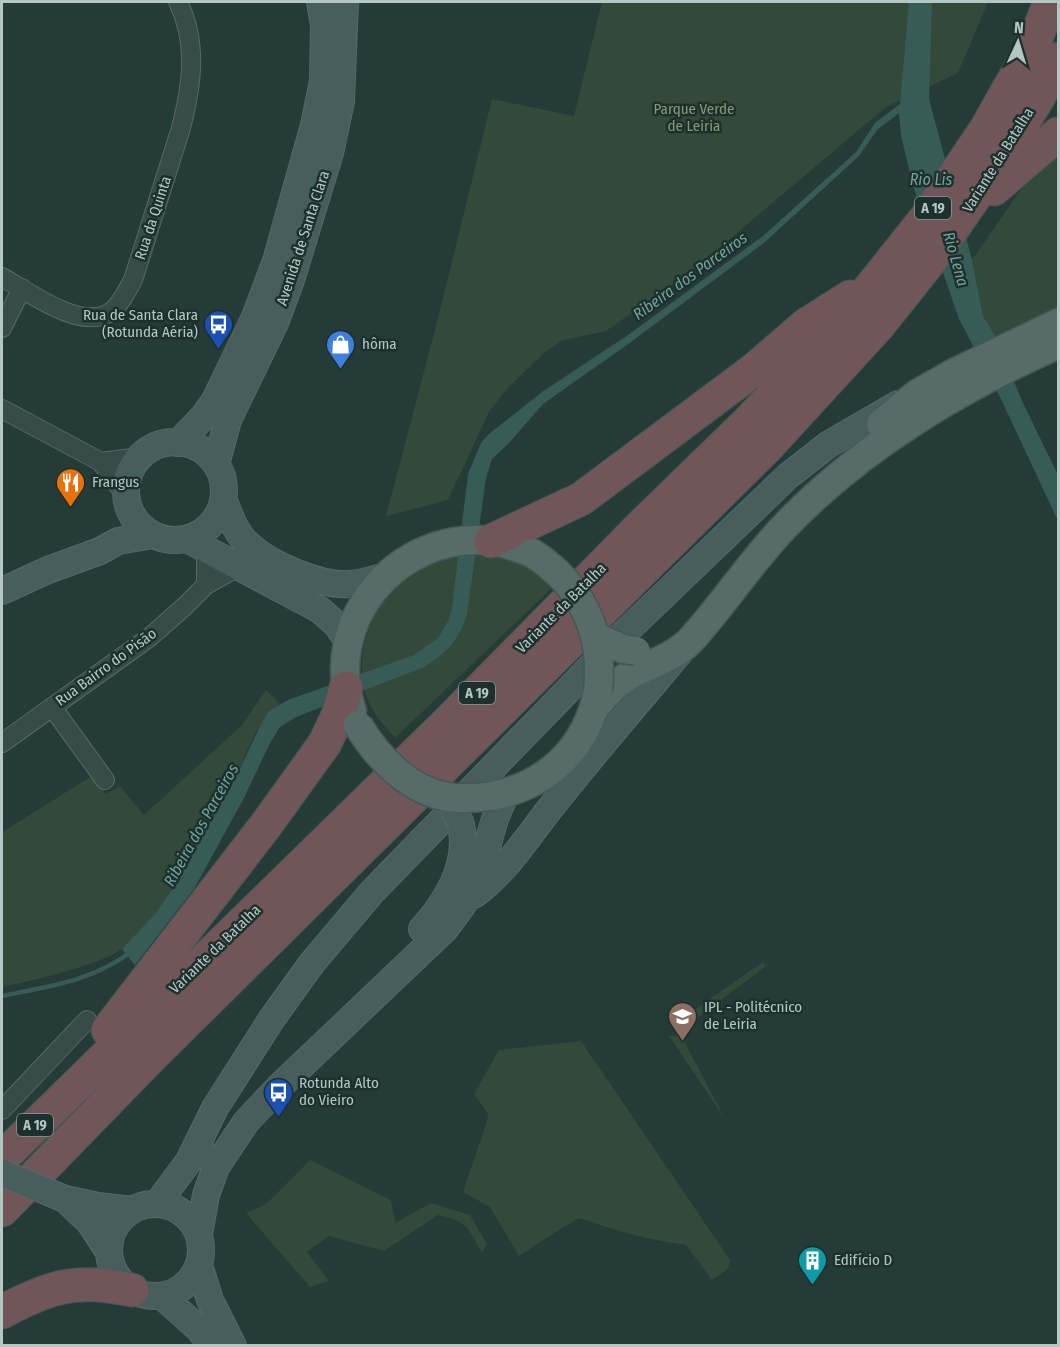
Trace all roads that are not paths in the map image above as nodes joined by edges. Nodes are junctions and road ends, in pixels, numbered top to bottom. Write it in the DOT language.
graph roads {
  1 [pos="178,2"];
  2 [pos="320,2"];
  3 [pos="345,2"];
  4 [pos="1050,2"];
  5 [pos="1059,59"];
  6 [pos="1059,134"];
  7 [pos="1003,169"];
  8 [pos="2,277"];
  9 [pos="875,282"];
  10 [pos="22,288"];
  11 [pos="2,328"];
  12 [pos="1054,335"];
  13 [pos="959,382"];
  14 [pos="917,394"];
  15 [pos="2,410"];
  16 [pos="178,443"];
  17 [pos="140,457"];
  18 [pos="101,462"];
  19 [pos="216,464"];
  20 [pos="224,501"];
  21 [pos="128,503"];
  22 [pos="153,535"];
  23 [pos="118,541"];
  24 [pos="491,541"];
  25 [pos="196,545"];
  26 [pos="238,567"];
  27 [pos="385,576"];
  28 [pos="206,585"];
  29 [pos="2,591"];
  30 [pos="596,637"];
  31 [pos="348,642"];
  32 [pos="688,643"];
  33 [pos="345,687"];
  34 [pos="596,700"];
  35 [pos="52,707"];
  36 [pos="2,744"];
  37 [pos="105,780"];
  38 [pos="499,794"];
  39 [pos="448,797"];
  40 [pos="467,901"];
  41 [pos="87,1020"];
  42 [pos="68,1092"];
  43 [pos="2,1110"];
  44 [pos="2,1158"];
  45 [pos="189,1161"];
  46 [pos="2,1173"];
  47 [pos="157,1204"];
  48 [pos="2,1210"];
  49 [pos="132,1210"];
  50 [pos="94,1214"];
  51 [pos="199,1234"];
  52 [pos="109,1252"];
  53 [pos="199,1265"];
  54 [pos="147,1293"];
  55 [pos="2,1312"];
  56 [pos="211,1346"];
  57 [pos="233,1346"];
  1 -- 10 [label="street, Rua da Quinta"];
  2 -- 16 [label="main road, Avenida de Santa Clara"];
  3 -- 19 [label="main road, Avenida de Santa Clara"];
  4 -- 9 [label="highway, Variante da Batalha / A 19"];
  5 -- 7 [label="highway, Variante da Batalha"];
  6 -- 7 [label="highway"];
  7 -- 48 [label="highway, Variante da Batalha / A 19"];
  8 -- 10 [label="street, Rua da Quinta"];
  9 -- 24 [label="highway"];
  9 -- 42 [label="highway, Variante da Batalha / A 19"];
  10 -- 11 [label="street"];
  12 -- 13 [label="main road"];
  13 -- 14 [label="main road"];
  13 -- 32 [label="main road"];
  14 -- 30 [label="main road, bridge"];
  14 -- 45 [label="main road"];
  15 -- 18 [label="street"];
  16 -- 17 [label="main road"];
  16 -- 19 [label="main road"];
  17 -- 18 [label="street"];
  17 -- 21 [label="main road"];
  18 -- 21 [label="street"];
  19 -- 20 [label="main road"];
  20 -- 25 [label="main road"];
  20 -- 27 [label="main road"];
  21 -- 22 [label="main road"];
  21 -- 23 [label="main road"];
  22 -- 23 [label="main road"];
  22 -- 25 [label="main road"];
  23 -- 29 [label="main road"];
  24 -- 27 [label="main road"];
  24 -- 30 [label="main road, bridge"];
  25 -- 26 [label="main road"];
  25 -- 28 [label="street"];
  26 -- 28 [label="street, Rua Bairro do Pisão"];
  26 -- 31 [label="main road"];
  27 -- 31 [label="main road"];
  28 -- 35 [label="street, Rua Bairro do Pisão"];
  30 -- 34 [label="main road, bridge"];
  31 -- 33 [label="main road"];
  32 -- 34 [label="main road"];
  32 -- 40 [label="main road"];
  33 -- 39 [label="main road, bridge"];
  33 -- 42 [label="highway"];
  34 -- 38 [label="main road"];
  35 -- 36 [label="street, Rua Bairro do Pisão"];
  35 -- 37 [label="street"];
  38 -- 39 [label="main road, bridge"];
  38 -- 40 [label="main road"];
  39 -- 45 [label="main road, bridge"];
  40 -- 51 [label="main road"];
  41 -- 43 [label="street"];
  42 -- 44 [label="highway, Variante da Batalha / A 19"];
  45 -- 47 [label="main road"];
  46 -- 50 [label="main road, bridge"];
  47 -- 49 [label="main road"];
  47 -- 51 [label="main road"];
  49 -- 50 [label="main road"];
  49 -- 52 [label="main road"];
  50 -- 52 [label="main road"];
  51 -- 53 [label="main road"];
  52 -- 54 [label="main road"];
  53 -- 54 [label="main road"];
  53 -- 57 [label="main road"];
  54 -- 55 [label="highway"];
  54 -- 56 [label="main road"];
}
